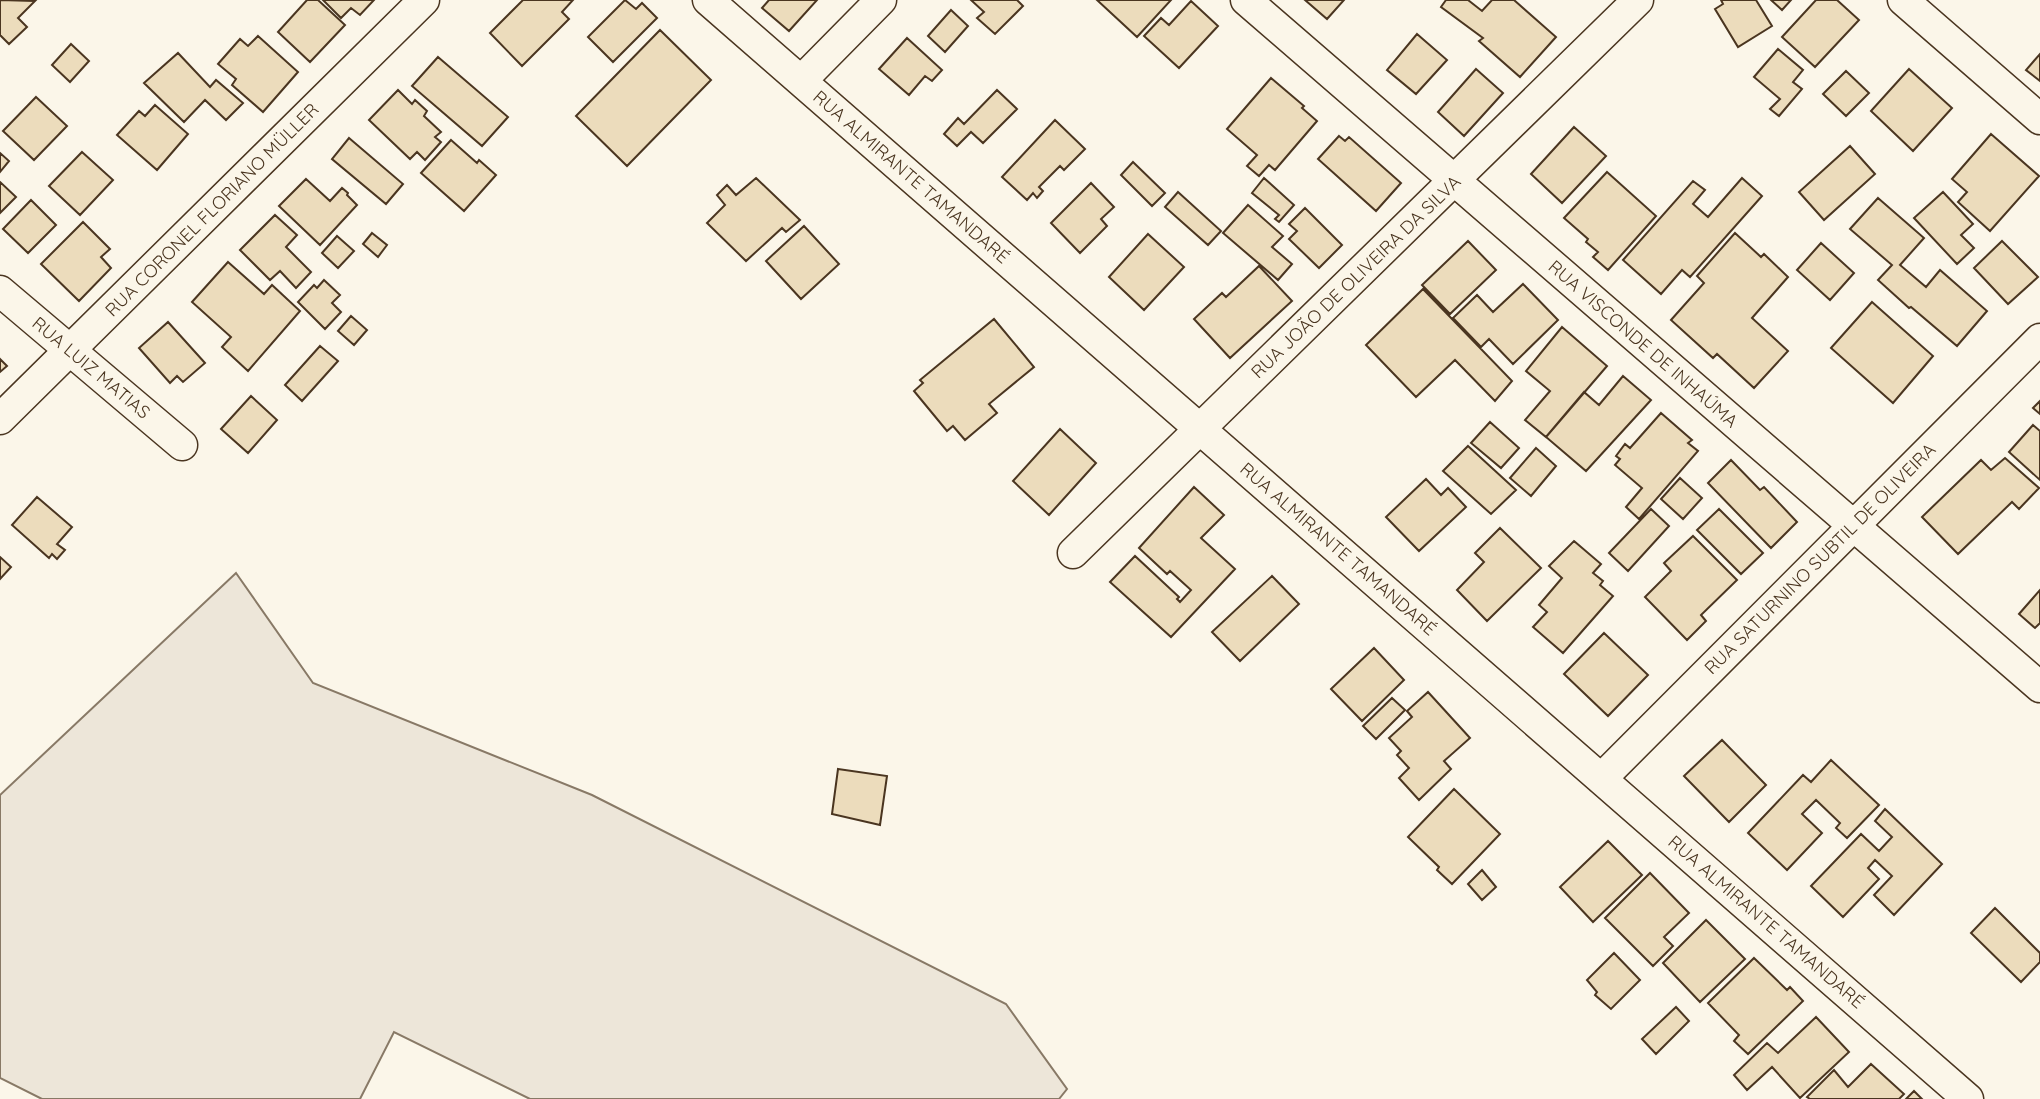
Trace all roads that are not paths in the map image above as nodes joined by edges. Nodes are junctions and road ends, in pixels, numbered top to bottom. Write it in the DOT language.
graph roads {
  1 [pos="424,0"];
  2 [pos="708,0"];
  3 [pos="881,0"];
  4 [pos="1245,0"];
  5 [pos="1638,0"];
  6 [pos="1903,0"];
  7 [pos="801,81"];
  8 [pos="2040,119"];
  9 [pos="1454,180"];
  10 [pos="0,291"];
  11 [pos="2040,339"];
  12 [pos="70,350"];
  13 [pos="0,419"];
  14 [pos="1200,429"];
  15 [pos="182,444"];
  16 [pos="1853,526"];
  17 [pos="1073,553"];
  18 [pos="2040,687"];
  19 [pos="1601,779"];
  20 [pos="1968,1099"];
  1 -- 12 [label="street, RUA CORONEL FLORIANO MÜLLER"];
  2 -- 7 [label="street, RUA ALMIRANTE TAMANDARÉ"];
  3 -- 7 [label="street"];
  4 -- 9 [label="street, RUA VISCONDE DE INHAÚMA"];
  5 -- 9 [label="street, RUA JOÃO DE OLIVEIRA DA SILVA"];
  6 -- 8 [label="street"];
  7 -- 14 [label="street, RUA ALMIRANTE TAMANDARÉ"];
  9 -- 14 [label="street, RUA JOÃO DE OLIVEIRA DA SILVA"];
  9 -- 16 [label="street, RUA VISCONDE DE INHAÚMA"];
  10 -- 12 [label="street, RUA LUIZ MATIAS"];
  11 -- 16 [label="street, RUA SATURNINO SUBTIL DE OLIVEIRA"];
  12 -- 13 [label="street, RUA CORONEL FLORIANO MÜLLER"];
  12 -- 15 [label="street, RUA LUIZ MATIAS"];
  14 -- 17 [label="street, RUA JOÃO DE OLIVEIRA DA SILVA"];
  14 -- 19 [label="street, RUA ALMIRANTE TAMANDARÉ"];
  16 -- 18 [label="street, RUA VISCONDE DE INHAÚMA"];
  16 -- 19 [label="street, RUA SATURNINO SUBTIL DE OLIVEIRA"];
  19 -- 20 [label="street, RUA ALMIRANTE TAMANDARÉ"];
}
